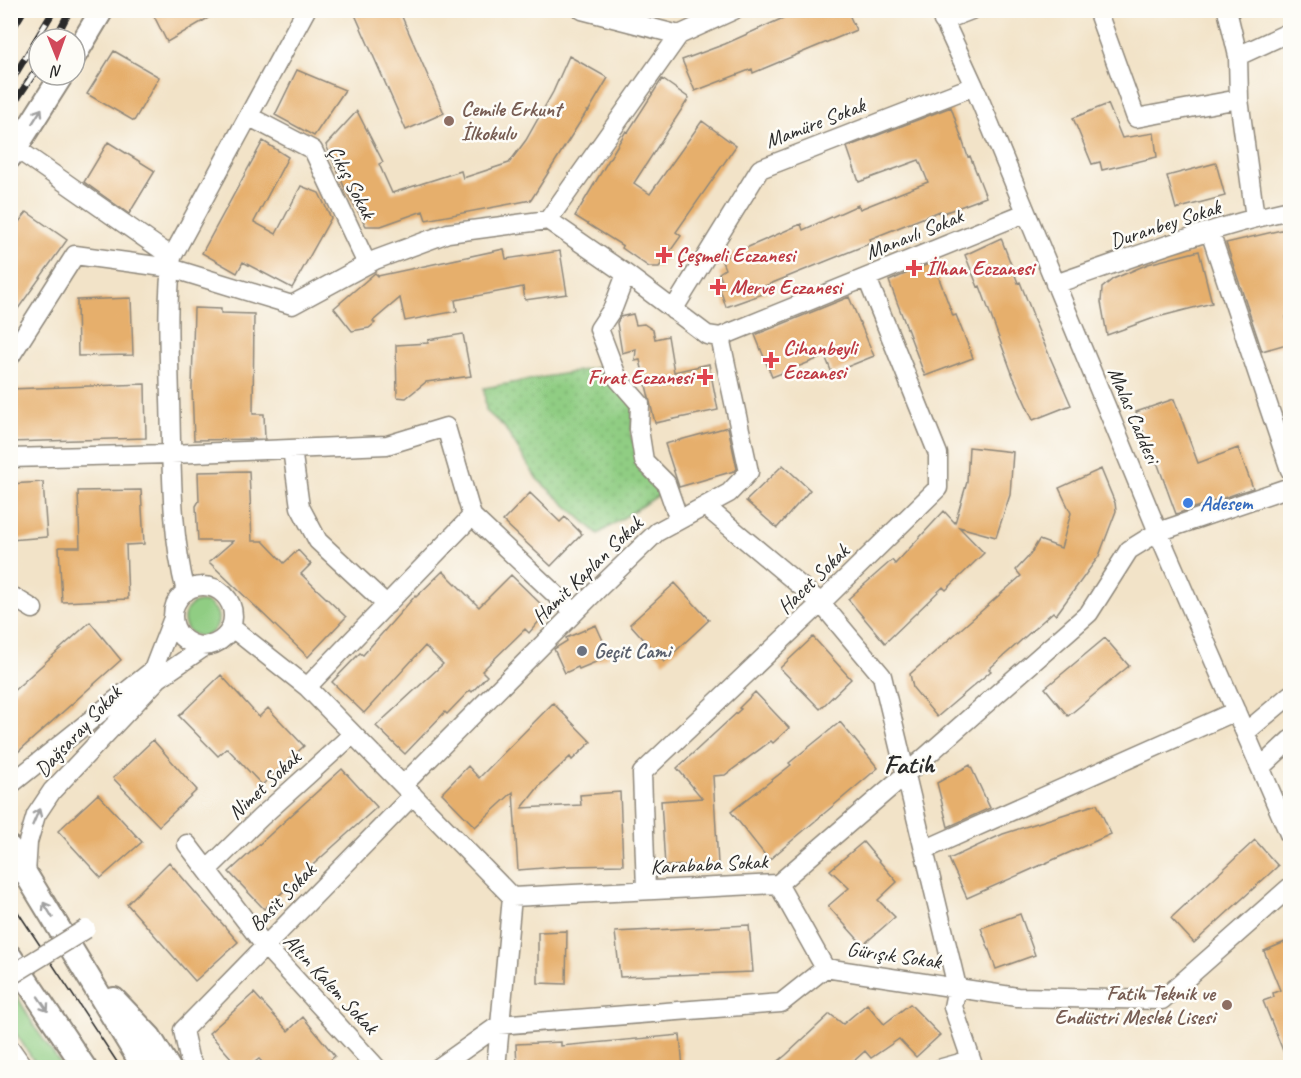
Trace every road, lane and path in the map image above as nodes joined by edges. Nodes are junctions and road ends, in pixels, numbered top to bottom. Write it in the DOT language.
graph roads {
  1 [pos="102,10"];
  2 [pos="306,10"];
  3 [pos="582,10"];
  4 [pos="734,10"];
  5 [pos="971,10"];
  6 [pos="1097,10"];
  7 [pos="1227,10"];
  8 [pos="941,16"];
  9 [pos="1290,32"];
  10 [pos="87,35"];
  11 [pos="679,35"];
  12 [pos="1238,56"];
  13 [pos="974,86"];
  14 [pos="55,87"];
  15 [pos="1239,99"];
  16 [pos="250,117"];
  17 [pos="14,153"];
  18 [pos="1290,210"];
  19 [pos="1025,213"];
  20 [pos="1256,218"];
  21 [pos="548,220"];
  22 [pos="1210,232"];
  23 [pos="171,263"];
  24 [pos="367,264"];
  25 [pos="626,274"];
  26 [pos="867,278"];
  27 [pos="1055,284"];
  28 [pos="674,310"];
  29 [pos="720,337"];
  30 [pos="10,357"];
  31 [pos="292,449"];
  32 [pos="171,454"];
  33 [pos="10,458"];
  34 [pos="1290,470"];
  35 [pos="1290,487"];
  36 [pos="705,506"];
  37 [pos="472,516"];
  38 [pos="679,520"];
  39 [pos="1158,532"];
  40 [pos="186,592"];
  41 [pos="10,595"];
  42 [pos="821,603"];
  43 [pos="387,605"];
  44 [pos="33,609"];
  45 [pos="574,612"];
  46 [pos="173,618"];
  47 [pos="231,627"];
  48 [pos="207,645"];
  49 [pos="307,687"];
  50 [pos="1290,694"];
  51 [pos="1236,711"];
  52 [pos="1246,732"];
  53 [pos="353,734"];
  54 [pos="1290,740"];
  55 [pos="1261,767"];
  56 [pos="906,774"];
  57 [pos="10,785"];
  58 [pos="408,790"];
  59 [pos="1290,836"];
  60 [pos="187,844"];
  61 [pos="10,848"];
  62 [pos="924,850"];
  63 [pos="207,870"];
  64 [pos="26,874"];
  65 [pos="778,884"];
  66 [pos="1290,887"];
  67 [pos="646,890"];
  68 [pos="512,897"];
  69 [pos="86,929"];
  70 [pos="265,946"];
  71 [pos="10,956"];
  72 [pos="81,963"];
  73 [pos="825,968"];
  74 [pos="10,976"];
  75 [pos="957,987"];
  76 [pos="499,1025"];
  77 [pos="10,1048"];
  78 [pos="972,1064"];
  79 [pos="24,1068"];
  80 [pos="85,1068"];
  81 [pos="144,1068"];
  82 [pos="169,1068"];
  83 [pos="195,1068"];
  84 [pos="377,1068"];
  85 [pos="438,1068"];
  86 [pos="496,1068"];
  87 [pos="942,1068"];
  1 -- 10 [label="main road"];
  2 -- 16 [label="street"];
  3 -- 11 [label="street"];
  4 -- 11 [label="street"];
  5 -- 8 [label="street"];
  6 -- 15 [label="street"];
  7 -- 12 [label="street"];
  8 -- 13 [label="street, Malas Caddesi"];
  9 -- 12 [label="street"];
  11 -- 21 [label="street"];
  12 -- 15 [label="street"];
  13 -- 19 [label="street, Malas Caddesi"];
  13 -- 28 [label="street, Mamüre Sokak"];
  17 -- 14 [label="main road, one-way"];
  15 -- 20 [label="street"];
  16 -- 23 [label="street"];
  16 -- 24 [label="street, Çıkış Sokak"];
  17 -- 23 [label="street"];
  18 -- 20 [label="street, Duranbey Sokak"];
  19 -- 26 [label="street, Manavlı Sokak"];
  19 -- 27 [label="street, Malas Caddesi"];
  20 -- 22 [label="street, Duranbey Sokak"];
  21 -- 24 [label="street"];
  21 -- 25 [label="street"];
  22 -- 27 [label="street, Duranbey Sokak"];
  22 -- 34 [label="street"];
  23 -- 24 [label="street"];
  23 -- 30 [label="street"];
  23 -- 32 [label="street"];
  25 -- 28 [label="street"];
  25 -- 38 [label="street"];
  26 -- 29 [label="street, Manavlı Sokak"];
  26 -- 42 [label="street, Hacet Sokak"];
  27 -- 39 [label="street, Malas Caddesi"];
  28 -- 29 [label="street"];
  29 -- 36 [label="street, Hamit Kaplan Sokak"];
  31 -- 32 [label="street"];
  31 -- 37 [label="street"];
  31 -- 43 [label="street"];
  32 -- 33 [label="street"];
  32 -- 40 [label="street"];
  35 -- 39 [label="street, Karababa Sokak"];
  36 -- 38 [label="street, Hamit Kaplan Sokak"];
  36 -- 42 [label="street"];
  37 -- 43 [label="street"];
  37 -- 45 [label="street"];
  38 -- 45 [label="street, Hamit Kaplan Sokak"];
  39 -- 51 [label="street, Malas Caddesi"];
  39 -- 56 [label="street, Karababa Sokak"];
  40 -- 46 [label="street"];
  40 -- 47 [label="street"];
  41 -- 44 [label="street"];
  42 -- 56 [label="street"];
  42 -- 67 [label="street, Hacet Sokak"];
  43 -- 49 [label="street"];
  45 -- 58 [label="street, Hamit Kaplan Sokak"];
  46 -- 48 [label="street"];
  46 -- 57 [label="street, Dağsaray Sokak"];
  47 -- 48 [label="street"];
  47 -- 49 [label="street"];
  64 -- 48 [label="street, Dağsaray Sokak, one-way"];
  49 -- 53 [label="street"];
  50 -- 52 [label="street"];
  51 -- 52 [label="street, Malas Caddesi"];
  51 -- 62 [label="street"];
  52 -- 55 [label="street, Malas Caddesi"];
  53 -- 58 [label="street"];
  53 -- 63 [label="street, Nimet Sokak"];
  54 -- 55 [label="street"];
  55 -- 59 [label="street, Malas Caddesi"];
  56 -- 62 [label="street"];
  56 -- 65 [label="street, Karababa Sokak"];
  58 -- 68 [label="street"];
  58 -- 70 [label="street, Basit Sokak"];
  60 -- 63 [label="street, Altın Kalem Sokak"];
  61 -- 64 [label="main road"];
  62 -- 75 [label="street"];
  63 -- 70 [label="street, Altın Kalem Sokak"];
  72 -- 64 [label="main road, one-way"];
  65 -- 67 [label="street, Karababa Sokak"];
  65 -- 73 [label="street"];
  66 -- 75 [label="street, Gürışık Sokak"];
  67 -- 68 [label="street, Karababa Sokak"];
  68 -- 76 [label="street"];
  69 -- 74 [label="street, bridge"];
  70 -- 83 [label="street, Basit Sokak"];
  70 -- 84 [label="street, Altın Kalem Sokak"];
  71 -- 80 [label="main road, one-way"];
  72 -- 81 [label="main road"];
  72 -- 82 [label="main road"];
  73 -- 75 [label="street, Gürışık Sokak"];
  73 -- 76 [label="street, Gürışık Sokak"];
  75 -- 78 [label="street"];
  76 -- 85 [label="street"];
  76 -- 86 [label="street"];
  77 -- 79 [label="street"];
  78 -- 87 [label="street"];
}
